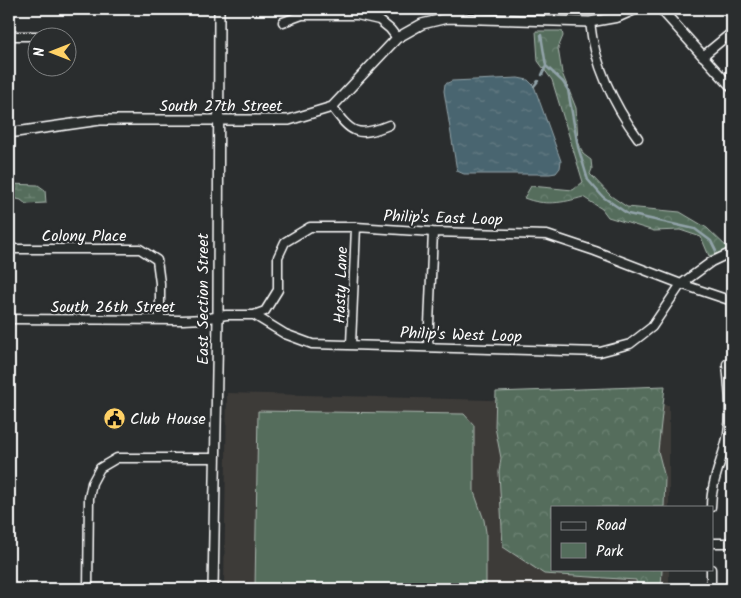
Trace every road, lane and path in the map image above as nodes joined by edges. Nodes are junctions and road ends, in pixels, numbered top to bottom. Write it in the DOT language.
graph roads {
  1 [pos="219,9"];
  2 [pos="636,9"];
  3 [pos="661,9"];
  4 [pos="283,22"];
  5 [pos="590,22"];
  6 [pos="732,32"];
  7 [pos="9,36"];
  8 [pos="28,36"];
  9 [pos="398,38"];
  10 [pos="703,56"];
  11 [pos="732,88"];
  12 [pos="332,107"];
  13 [pos="219,120"];
  14 [pos="389,125"];
  15 [pos="9,133"];
  16 [pos="638,138"];
  17 [pos="356,227"];
  18 [pos="432,232"];
  19 [pos="9,249"];
  20 [pos="732,252"];
  21 [pos="680,284"];
  22 [pos="732,301"];
  23 [pos="218,316"];
  24 [pos="254,316"];
  25 [pos="9,319"];
  26 [pos="160,320"];
  27 [pos="351,344"];
  28 [pos="428,347"];
  29 [pos="727,364"];
  30 [pos="216,458"];
  31 [pos="711,506"];
  32 [pos="714,543"];
  33 [pos="732,543"];
  34 [pos="711,570"];
  35 [pos="88,589"];
  36 [pos="213,589"];
  37 [pos="711,589"];
  1 -- 13 [label="street, East Section Street"];
  2 -- 5 [label="street, South 27th Street"];
  3 -- 10 [label="street"];
  4 -- 9 [label="street"];
  5 -- 9 [label="street, South 27th Street"];
  5 -- 16 [label="street"];
  6 -- 10 [label="street"];
  7 -- 8 [label="street"];
  9 -- 12 [label="street, South 27th Street"];
  10 -- 11 [label="street"];
  12 -- 13 [label="street, South 27th Street"];
  12 -- 14 [label="street"];
  13 -- 15 [label="street, South 27th Street"];
  13 -- 23 [label="street, East Section Street"];
  17 -- 18 [label="street, Philip's East Loop"];
  17 -- 24 [label="street, Philip's East Loop"];
  17 -- 27 [label="street, Hasty Lane"];
  18 -- 21 [label="street, Philip's East Loop"];
  18 -- 28 [label="street"];
  19 -- 26 [label="street, Colony Place"];
  20 -- 21 [label="street"];
  21 -- 22 [label="street, Philip's East Loop"];
  21 -- 28 [label="street, Philip's West Loop"];
  23 -- 24 [label="street, Philip's West Loop"];
  23 -- 26 [label="street, South 26th Street"];
  23 -- 30 [label="street, East Section Street"];
  24 -- 27 [label="street, Philip's West Loop"];
  25 -- 26 [label="street, South 26th Street"];
  27 -- 28 [label="street, Philip's West Loop"];
  29 -- 31 [label="street"];
  30 -- 35 [label="street"];
  30 -- 36 [label="street, East Section Street"];
  32 -- 33 [label="street"];
  34 -- 37 [label="street"];
}
